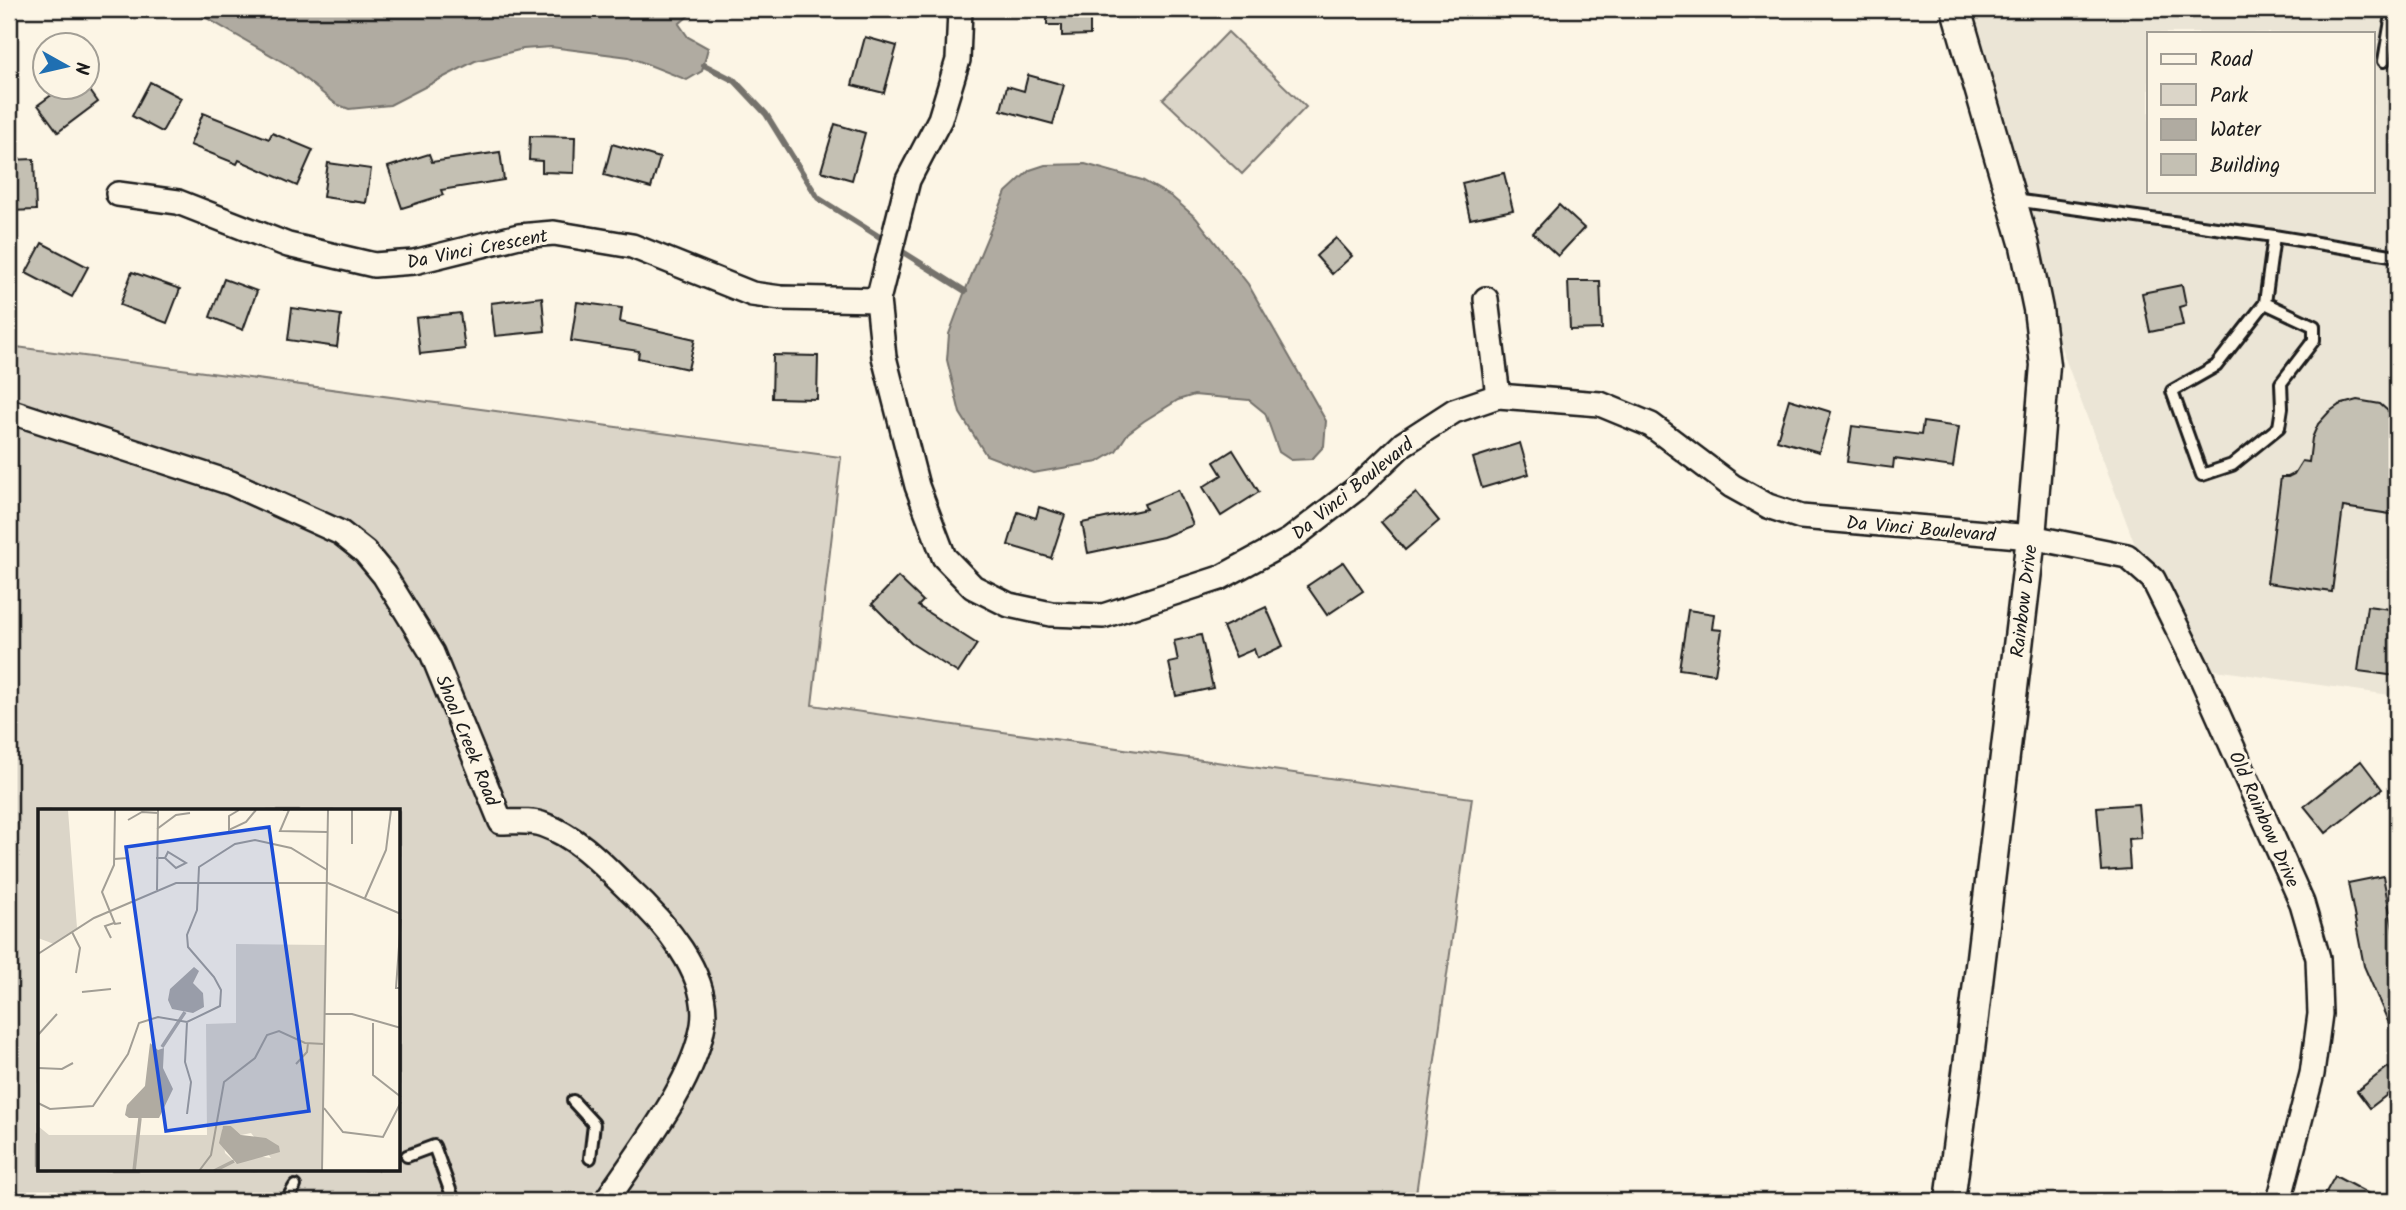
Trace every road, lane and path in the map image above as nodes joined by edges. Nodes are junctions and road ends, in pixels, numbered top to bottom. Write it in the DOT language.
graph roads {
  1 [pos="960,9"];
  2 [pos="1956,9"];
  3 [pos="2393,9"];
  4 [pos="2384,61"];
  5 [pos="118,194"];
  6 [pos="2012,200"];
  7 [pos="2274,236"];
  8 [pos="2397,256"];
  9 [pos="1486,299"];
  10 [pos="878,300"];
  11 [pos="2265,303"];
  12 [pos="1498,396"];
  13 [pos="9,411"];
  14 [pos="2031,537"];
  15 [pos="573,1101"];
  16 [pos="407,1156"];
  17 [pos="590,1158"];
  18 [pos="295,1186"];
  19 [pos="286,1201"];
  20 [pos="454,1201"];
  21 [pos="606,1201"];
  22 [pos="1950,1201"];
  23 [pos="2278,1201"];
  1 -- 10 [label="street, Da Vinci Boulevard"];
  2 -- 6 [label="street, Rainbow Drive"];
  3 -- 4 [label="lane"];
  5 -- 10 [label="street, Da Vinci Crescent"];
  6 -- 7 [label="lane"];
  6 -- 14 [label="street, Rainbow Drive"];
  7 -- 8 [label="lane"];
  7 -- 11 [label="lane"];
  9 -- 12 [label="street"];
  10 -- 12 [label="street, Da Vinci Boulevard"];
  11 -- 11 [label="lane"];
  12 -- 14 [label="street, Da Vinci Boulevard"];
  13 -- 21 [label="street, Shoal Creek Road"];
  14 -- 22 [label="street, Rainbow Drive"];
  14 -- 23 [label="street, Old Rainbow Drive"];
  15 -- 17 [label="lane"];
  16 -- 20 [label="lane"];
  18 -- 19 [label="lane"];
}
